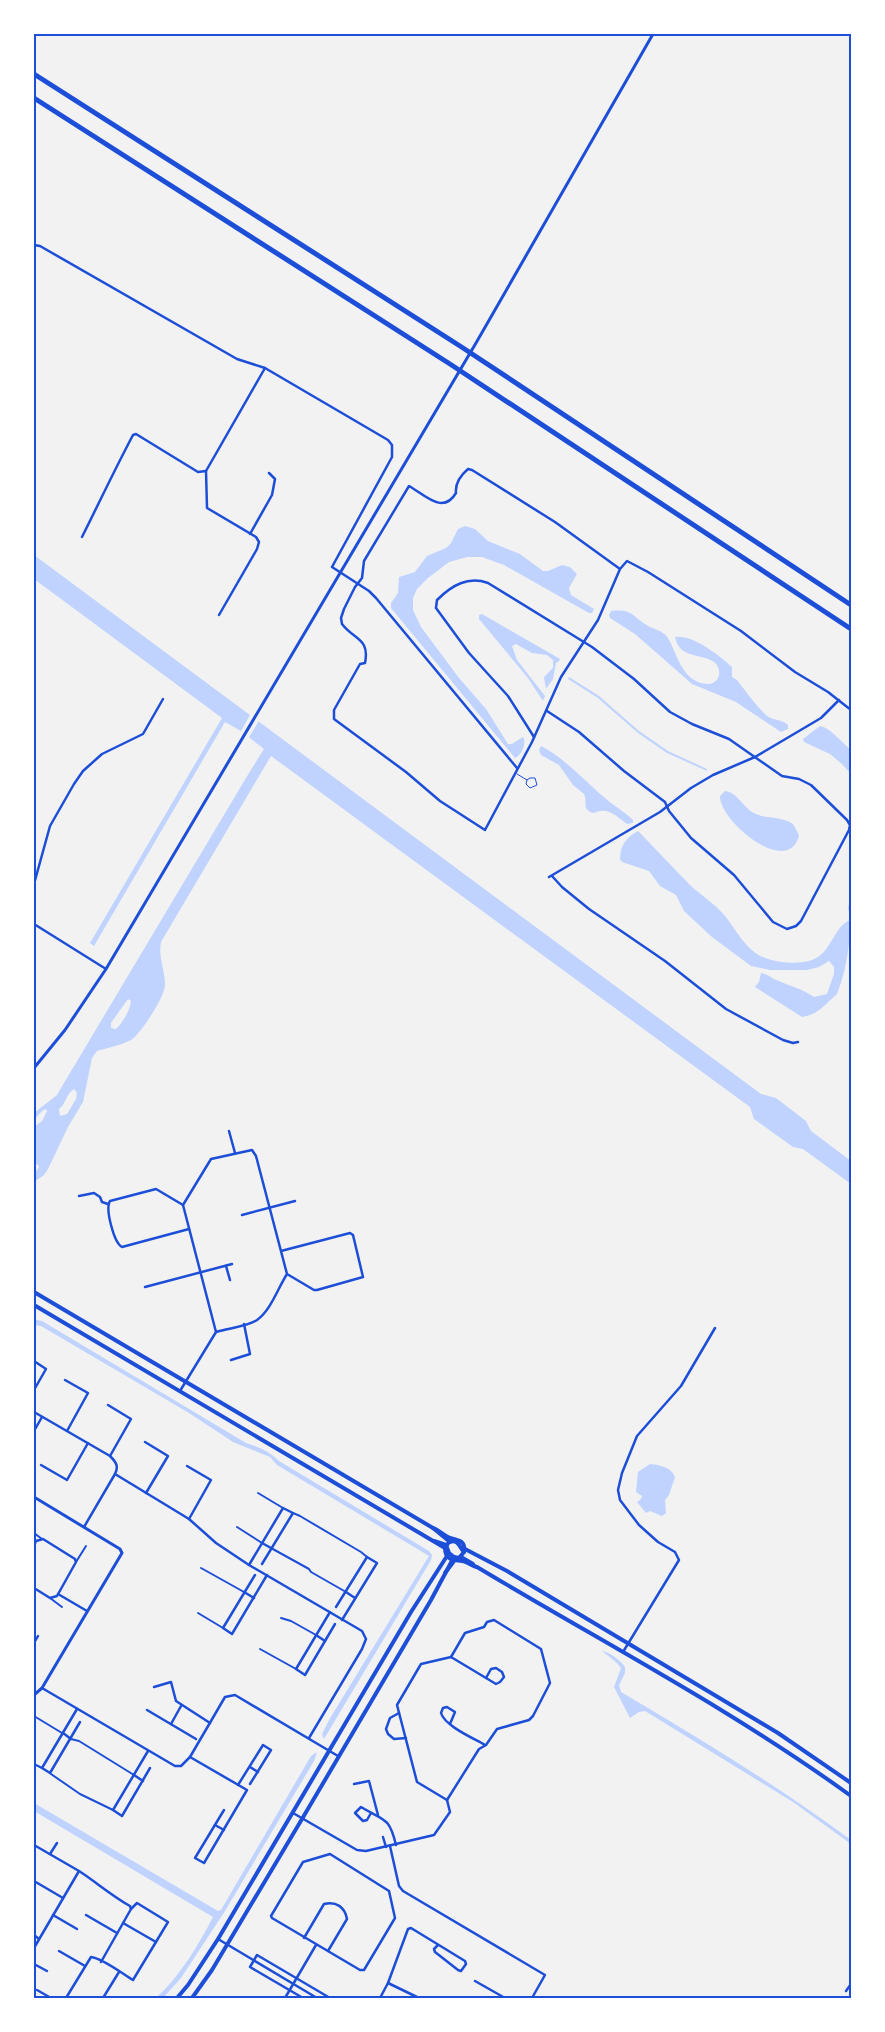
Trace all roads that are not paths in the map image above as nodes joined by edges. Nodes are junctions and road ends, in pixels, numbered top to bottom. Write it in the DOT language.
graph roads {
  1 [pos="653,34"];
  2 [pos="34,74"];
  3 [pos="34,98"];
  4 [pos="34,245"];
  5 [pos="265,368"];
  6 [pos="206,471"];
  7 [pos="269,473"];
  8 [pos="250,534"];
  9 [pos="82,536"];
  10 [pos="620,569"];
  11 [pos="340,573"];
  12 [pos="357,584"];
  13 [pos="851,605"];
  14 [pos="220,615"];
  15 [pos="851,629"];
  16 [pos="584,642"];
  17 [pos="163,699"];
  18 [pos="839,700"];
  19 [pos="851,710"];
  20 [pos="547,711"];
  21 [pos="534,737"];
  22 [pos="755,757"];
  23 [pos="517,768"];
  24 [pos="515,773"];
  25 [pos="527,780"];
  26 [pos="668,807"];
  27 [pos="34,884"];
  28 [pos="34,924"];
  29 [pos="106,969"];
  30 [pos="798,1042"];
  31 [pos="34,1068"];
  32 [pos="229,1131"];
  33 [pos="235,1153"];
  34 [pos="79,1196"];
  35 [pos="295,1201"];
  36 [pos="108,1204"];
  37 [pos="183,1205"];
  38 [pos="270,1208"];
  39 [pos="242,1214"];
  40 [pos="189,1229"];
  41 [pos="281,1251"];
  42 [pos="232,1264"];
  43 [pos="226,1266"];
  44 [pos="200,1272"];
  45 [pos="287,1274"];
  46 [pos="230,1280"];
  47 [pos="145,1287"];
  48 [pos="34,1292"];
  49 [pos="34,1305"];
  50 [pos="244,1324"];
  51 [pos="715,1328"];
  52 [pos="216,1332"];
  53 [pos="231,1360"];
  54 [pos="34,1361"];
  55 [pos="65,1380"];
  56 [pos="186,1382"];
  57 [pos="34,1390"];
  58 [pos="180,1392"];
  59 [pos="108,1405"];
  60 [pos="34,1412"];
  61 [pos="42,1416"];
  62 [pos="34,1431"];
  63 [pos="67,1431"];
  64 [pos="145,1442"];
  65 [pos="88,1443"];
  66 [pos="110,1456"];
  67 [pos="41,1465"];
  68 [pos="187,1466"];
  69 [pos="115,1474"];
  70 [pos="146,1493"];
  71 [pos="258,1493"];
  72 [pos="34,1497"];
  73 [pos="283,1508"];
  74 [pos="292,1513"];
  75 [pos="189,1519"];
  76 [pos="84,1527"];
  77 [pos="237,1528"];
  78 [pos="34,1533"];
  79 [pos="43,1539"];
  80 [pos="450,1540"];
  81 [pos="262,1543"];
  82 [pos="34,1546"];
  83 [pos="86,1546"];
  84 [pos="445,1547"];
  85 [pos="271,1548"];
  86 [pos="464,1551"];
  87 [pos="447,1556"];
  88 [pos="367,1557"];
  89 [pos="453,1559"];
  90 [pos="461,1559"];
  91 [pos="76,1562"];
  92 [pos="262,1564"];
  93 [pos="249,1565"];
  94 [pos="201,1568"];
  95 [pos="254,1575"];
  96 [pos="267,1575"];
  97 [pos="34,1588"];
  98 [pos="244,1592"];
  99 [pos="346,1592"];
  100 [pos="58,1594"];
  101 [pos="50,1598"];
  102 [pos="254,1598"];
  103 [pos="355,1598"];
  104 [pos="62,1607"];
  105 [pos="336,1607"];
  106 [pos="89,1612"];
  107 [pos="330,1612"];
  108 [pos="198,1613"];
  109 [pos="281,1618"];
  110 [pos="342,1620"];
  111 [pos="336,1624"];
  112 [pos="223,1628"];
  113 [pos="316,1635"];
  114 [pos="38,1636"];
  115 [pos="325,1641"];
  116 [pos="34,1644"];
  117 [pos="629,1644"];
  118 [pos="260,1649"];
  119 [pos="624,1652"];
  120 [pos="451,1657"];
  121 [pos="296,1669"];
  122 [pos="486,1678"];
  123 [pos="154,1687"];
  124 [pos="42,1688"];
  125 [pos="34,1695"];
  126 [pos="181,1706"];
  127 [pos="77,1709"];
  128 [pos="147,1710"];
  129 [pos="399,1713"];
  130 [pos="34,1716"];
  131 [pos="80,1722"];
  132 [pos="210,1723"];
  133 [pos="171,1724"];
  134 [pos="450,1724"];
  135 [pos="63,1733"];
  136 [pos="309,1738"];
  137 [pos="406,1738"];
  138 [pos="71,1739"];
  139 [pos="196,1739"];
  140 [pos="486,1745"];
  141 [pos="330,1750"];
  142 [pos="148,1751"];
  143 [pos="338,1756"];
  144 [pos="190,1757"];
  145 [pos="34,1764"];
  146 [pos="250,1766"];
  147 [pos="42,1768"];
  148 [pos="150,1768"];
  149 [pos="258,1772"];
  150 [pos="50,1774"];
  151 [pos="134,1775"];
  152 [pos="143,1780"];
  153 [pos="851,1783"];
  154 [pos="250,1784"];
  155 [pos="354,1784"];
  156 [pos="238,1785"];
  157 [pos="851,1796"];
  158 [pos="447,1800"];
  159 [pos="113,1810"];
  160 [pos="224,1810"];
  161 [pos="371,1813"];
  162 [pos="293,1814"];
  163 [pos="378,1815"];
  164 [pos="302,1819"];
  165 [pos="215,1825"];
  166 [pos="224,1830"];
  167 [pos="383,1837"];
  168 [pos="57,1842"];
  169 [pos="34,1845"];
  170 [pos="396,1845"];
  171 [pos="390,1846"];
  172 [pos="386,1847"];
  173 [pos="50,1854"];
  174 [pos="79,1872"];
  175 [pos="34,1881"];
  176 [pos="63,1898"];
  177 [pos="131,1909"];
  178 [pos="53,1915"];
  179 [pos="86,1915"];
  180 [pos="123,1923"];
  181 [pos="76,1929"];
  182 [pos="117,1933"];
  183 [pos="34,1936"];
  184 [pos="304,1938"];
  185 [pos="39,1939"];
  186 [pos="218,1939"];
  187 [pos="156,1942"];
  188 [pos="227,1945"];
  189 [pos="316,1945"];
  190 [pos="438,1945"];
  191 [pos="34,1948"];
  192 [pos="59,1951"];
  193 [pos="328,1952"];
  194 [pos="253,1961"];
  195 [pos="101,1962"];
  196 [pos="34,1964"];
  197 [pos="85,1966"];
  198 [pos="47,1971"];
  199 [pos="119,1972"];
  200 [pos="296,1978"];
  201 [pos="475,1981"];
  202 [pos="388,1983"];
  203 [pos="293,1984"];
  204 [pos="851,1984"];
  205 [pos="36,1990"];
  206 [pos="289,1990"];
  207 [pos="846,1991"];
  208 [pos="52,1998"];
  209 [pos="66,1998"];
  210 [pos="103,1998"];
  211 [pos="177,1998"];
  212 [pos="192,1998"];
  213 [pos="285,1998"];
  214 [pos="303,1998"];
  215 [pos="317,1998"];
  216 [pos="330,1998"];
  217 [pos="380,1998"];
  218 [pos="419,1998"];
  219 [pos="505,1998"];
  220 [pos="532,1998"];
  1 -- 11 [label="street"];
  2 -- 13 [label="highway"];
  3 -- 15 [label="highway"];
  4 -- 5 [label="street"];
  5 -- 6 [label="street"];
  5 -- 11 [label="street"];
  6 -- 8 [label="street"];
  6 -- 9 [label="street"];
  7 -- 8 [label="street"];
  8 -- 14 [label="street"];
  10 -- 12 [label="street"];
  10 -- 16 [label="street"];
  10 -- 18 [label="street"];
  11 -- 12 [label="street"];
  11 -- 29 [label="street"];
  12 -- 23 [label="street"];
  12 -- 24 [label="street"];
  16 -- 20 [label="street"];
  16 -- 21 [label="street"];
  16 -- 22 [label="street"];
  17 -- 27 [label="street"];
  18 -- 19 [label="street"];
  18 -- 22 [label="street"];
  20 -- 21 [label="street"];
  20 -- 26 [label="street"];
  21 -- 23 [label="street"];
  22 -- 26 [label="street"];
  22 -- 26 [label="street"];
  23 -- 24 [label="street"];
  24 -- 25 [label="lane"];
  25 -- 25 [label="lane"];
  26 -- 30 [label="street"];
  28 -- 29 [label="street"];
  29 -- 31 [label="street"];
  32 -- 33 [label="street"];
  33 -- 37 [label="street"];
  33 -- 38 [label="street"];
  34 -- 36 [label="street"];
  35 -- 38 [label="street"];
  36 -- 37 [label="street"];
  36 -- 40 [label="street"];
  37 -- 40 [label="street"];
  38 -- 39 [label="street"];
  38 -- 41 [label="street"];
  40 -- 44 [label="street"];
  41 -- 45 [label="street"];
  41 -- 45 [label="street"];
  42 -- 43 [label="street"];
  43 -- 44 [label="street"];
  43 -- 46 [label="street"];
  44 -- 47 [label="street"];
  44 -- 52 [label="street"];
  45 -- 50 [label="street"];
  48 -- 56 [label="main road"];
  49 -- 58 [label="main road"];
  50 -- 52 [label="street"];
  50 -- 53 [label="street"];
  51 -- 117 [label="street"];
  52 -- 56 [label="street"];
  54 -- 57 [label="street"];
  55 -- 63 [label="street"];
  56 -- 58 [label="street"];
  56 -- 80 [label="main road"];
  58 -- 84 [label="main road"];
  59 -- 66 [label="street"];
  60 -- 61 [label="street"];
  61 -- 62 [label="street"];
  61 -- 63 [label="street"];
  63 -- 65 [label="street"];
  64 -- 70 [label="street"];
  65 -- 66 [label="street"];
  65 -- 67 [label="street"];
  66 -- 69 [label="street"];
  68 -- 75 [label="street"];
  69 -- 70 [label="street"];
  69 -- 76 [label="street"];
  70 -- 75 [label="street"];
  71 -- 73 [label="street"];
  72 -- 76 [label="street"];
  73 -- 74 [label="street"];
  73 -- 81 [label="street"];
  74 -- 85 [label="street"];
  74 -- 88 [label="street"];
  75 -- 93 [label="street"];
  76 -- 106 [label="street"];
  77 -- 81 [label="street"];
  78 -- 79 [label="street"];
  79 -- 82 [label="street"];
  79 -- 91 [label="street"];
  80 -- 84 [label="main road"];
  80 -- 86 [label="main road"];
  81 -- 85 [label="street"];
  81 -- 93 [label="street"];
  83 -- 91 [label="street"];
  84 -- 87 [label="main road"];
  84 -- 89 [label="main road"];
  85 -- 92 [label="street"];
  85 -- 99 [label="street"];
  86 -- 90 [label="main road"];
  86 -- 117 [label="main road"];
  87 -- 89 [label="main road"];
  87 -- 141 [label="main road"];
  88 -- 99 [label="street"];
  88 -- 103 [label="street"];
  89 -- 90 [label="main road"];
  89 -- 143 [label="main road"];
  90 -- 119 [label="main road"];
  91 -- 100 [label="street"];
  93 -- 96 [label="street"];
  94 -- 98 [label="street"];
  95 -- 98 [label="street"];
  96 -- 102 [label="street"];
  96 -- 107 [label="street"];
  97 -- 101 [label="street"];
  98 -- 102 [label="street"];
  98 -- 112 [label="street"];
  99 -- 103 [label="street"];
  99 -- 105 [label="street"];
  100 -- 101 [label="street"];
  100 -- 106 [label="street"];
  101 -- 104 [label="street"];
  102 -- 112 [label="street"];
  103 -- 110 [label="street"];
  106 -- 124 [label="street"];
  107 -- 110 [label="street"];
  107 -- 113 [label="street"];
  108 -- 112 [label="street"];
  109 -- 113 [label="street"];
  110 -- 136 [label="street"];
  111 -- 115 [label="street"];
  113 -- 115 [label="street"];
  113 -- 121 [label="street"];
  114 -- 116 [label="street"];
  115 -- 121 [label="street"];
  117 -- 119 [label="street"];
  117 -- 153 [label="main road"];
  118 -- 121 [label="street"];
  119 -- 157 [label="main road"];
  120 -- 122 [label="street"];
  120 -- 129 [label="street"];
  120 -- 140 [label="street"];
  122 -- 122 [label="street"];
  123 -- 126 [label="street"];
  124 -- 125 [label="street"];
  124 -- 127 [label="street"];
  126 -- 132 [label="street"];
  126 -- 133 [label="street"];
  127 -- 135 [label="street"];
  127 -- 142 [label="street"];
  128 -- 133 [label="street"];
  129 -- 137 [label="street"];
  129 -- 137 [label="street"];
  130 -- 135 [label="street"];
  131 -- 138 [label="street"];
  132 -- 136 [label="street"];
  132 -- 144 [label="street"];
  133 -- 139 [label="street"];
  134 -- 134 [label="street"];
  134 -- 140 [label="street"];
  135 -- 138 [label="street"];
  135 -- 147 [label="street"];
  136 -- 141 [label="street"];
  137 -- 158 [label="street"];
  138 -- 150 [label="street"];
  138 -- 151 [label="street"];
  140 -- 158 [label="street"];
  141 -- 143 [label="street"];
  141 -- 162 [label="main road"];
  142 -- 144 [label="street"];
  142 -- 151 [label="street"];
  143 -- 164 [label="main road"];
  144 -- 156 [label="street"];
  145 -- 147 [label="street"];
  146 -- 149 [label="street"];
  146 -- 149 [label="street"];
  146 -- 156 [label="street"];
  147 -- 150 [label="street"];
  148 -- 152 [label="street"];
  149 -- 154 [label="street"];
  150 -- 159 [label="street"];
  151 -- 152 [label="street"];
  151 -- 159 [label="street"];
  152 -- 159 [label="street"];
  155 -- 163 [label="street"];
  156 -- 166 [label="street"];
  158 -- 170 [label="street"];
  160 -- 165 [label="street"];
  161 -- 161 [label="street"];
  161 -- 163 [label="street"];
  162 -- 164 [label="street"];
  162 -- 186 [label="main road"];
  163 -- 170 [label="street"];
  164 -- 172 [label="street"];
  164 -- 188 [label="main road"];
  165 -- 166 [label="street"];
  165 -- 166 [label="street"];
  167 -- 172 [label="street"];
  168 -- 173 [label="street"];
  169 -- 173 [label="street"];
  170 -- 171 [label="street"];
  171 -- 172 [label="street"];
  171 -- 220 [label="street"];
  173 -- 174 [label="street"];
  174 -- 176 [label="street"];
  174 -- 177 [label="street"];
  175 -- 176 [label="street"];
  176 -- 178 [label="street"];
  177 -- 180 [label="street"];
  177 -- 187 [label="street"];
  178 -- 181 [label="street"];
  178 -- 185 [label="street"];
  179 -- 182 [label="street"];
  180 -- 182 [label="street"];
  180 -- 187 [label="street"];
  182 -- 195 [label="street"];
  183 -- 185 [label="street"];
  184 -- 189 [label="street"];
  184 -- 193 [label="street"];
  184 -- 193 [label="street"];
  185 -- 191 [label="street"];
  186 -- 188 [label="street"];
  186 -- 211 [label="main road"];
  187 -- 199 [label="street"];
  188 -- 194 [label="street"];
  188 -- 212 [label="main road"];
  189 -- 193 [label="street"];
  189 -- 200 [label="street"];
  190 -- 190 [label="street"];
  190 -- 202 [label="street"];
  192 -- 197 [label="street"];
  194 -- 200 [label="street"];
  194 -- 203 [label="street"];
  194 -- 206 [label="street"];
  195 -- 197 [label="street"];
  195 -- 199 [label="street"];
  196 -- 198 [label="street"];
  197 -- 209 [label="street"];
  199 -- 210 [label="street"];
  200 -- 203 [label="street"];
  200 -- 216 [label="street"];
  201 -- 219 [label="street"];
  202 -- 217 [label="street"];
  202 -- 218 [label="street"];
  203 -- 206 [label="street"];
  203 -- 215 [label="street"];
  204 -- 207 [label="street"];
  205 -- 208 [label="street"];
  206 -- 213 [label="street"];
  206 -- 214 [label="street"];
}
